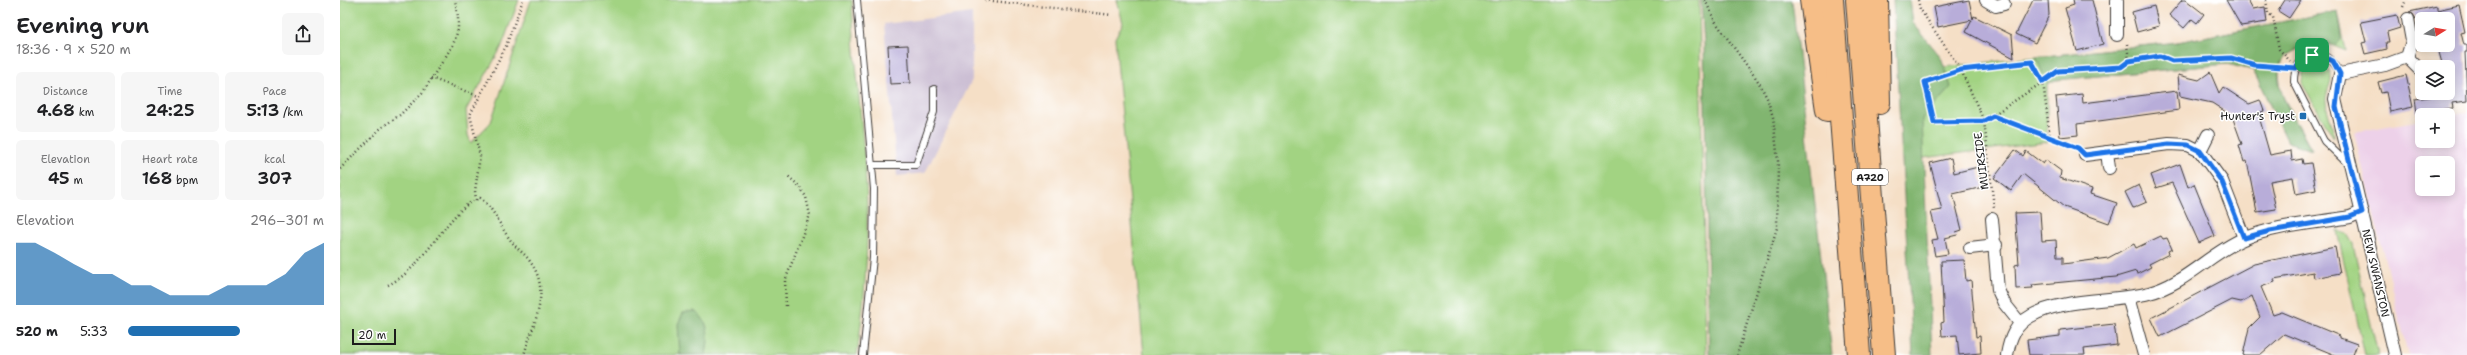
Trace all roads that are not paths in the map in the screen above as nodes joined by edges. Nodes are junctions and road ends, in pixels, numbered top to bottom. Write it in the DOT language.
graph roads {
  1 [pos="857,0"];
  2 [pos="1811,0"];
  3 [pos="1832,0"];
  4 [pos="1857,0"];
  5 [pos="1877,0"];
  6 [pos="1986,0"];
  7 [pos="2117,0"];
  8 [pos="2004,4"];
  9 [pos="2408,19"];
  10 [pos="2117,35"];
  11 [pos="2407,57"];
  12 [pos="2415,65"];
  13 [pos="2340,74"];
  14 [pos="934,89"];
  15 [pos="2208,135"];
  16 [pos="2200,151"];
  17 [pos="2107,152"];
  18 [pos="2085,155"];
  19 [pos="872,165"];
  20 [pos="2351,167"];
  21 [pos="2109,168"];
  22 [pos="2362,212"];
  23 [pos="1992,218"];
  24 [pos="2244,238"];
  25 [pos="1996,245"];
  26 [pos="1970,248"];
  27 [pos="2128,297"];
  28 [pos="2020,324"];
  29 [pos="1883,349"];
  30 [pos="1858,351"];
  31 [pos="863,355"];
  32 [pos="2007,355"];
  33 [pos="2144,355"];
  34 [pos="2395,355"];
  1 -- 19 [label="lane"];
  2 -- 30 [label="highway"];
  3 -- 30 [label="highway, A720"];
  4 -- 29 [label="highway, A720"];
  5 -- 29 [label="highway"];
  6 -- 8 [label="street"];
  7 -- 10 [label="street"];
  9 -- 11 [label="street"];
  11 -- 12 [label="street"];
  11 -- 13 [label="street"];
  13 -- 20 [label="street, NEW SWANSTON"];
  13 -- 20 [label="lane"];
  14 -- 19 [label="lane"];
  15 -- 16 [label="street"];
  16 -- 17 [label="street"];
  16 -- 24 [label="street"];
  17 -- 18 [label="street"];
  17 -- 21 [label="street"];
  19 -- 31 [label="lane"];
  20 -- 22 [label="street, NEW SWANSTON"];
  22 -- 24 [label="street"];
  22 -- 34 [label="street, NEW SWANSTON"];
  23 -- 25 [label="street"];
  24 -- 27 [label="street"];
  25 -- 26 [label="street"];
  25 -- 28 [label="street"];
  27 -- 28 [label="street"];
  27 -- 33 [label="street"];
  28 -- 32 [label="street"];
}
